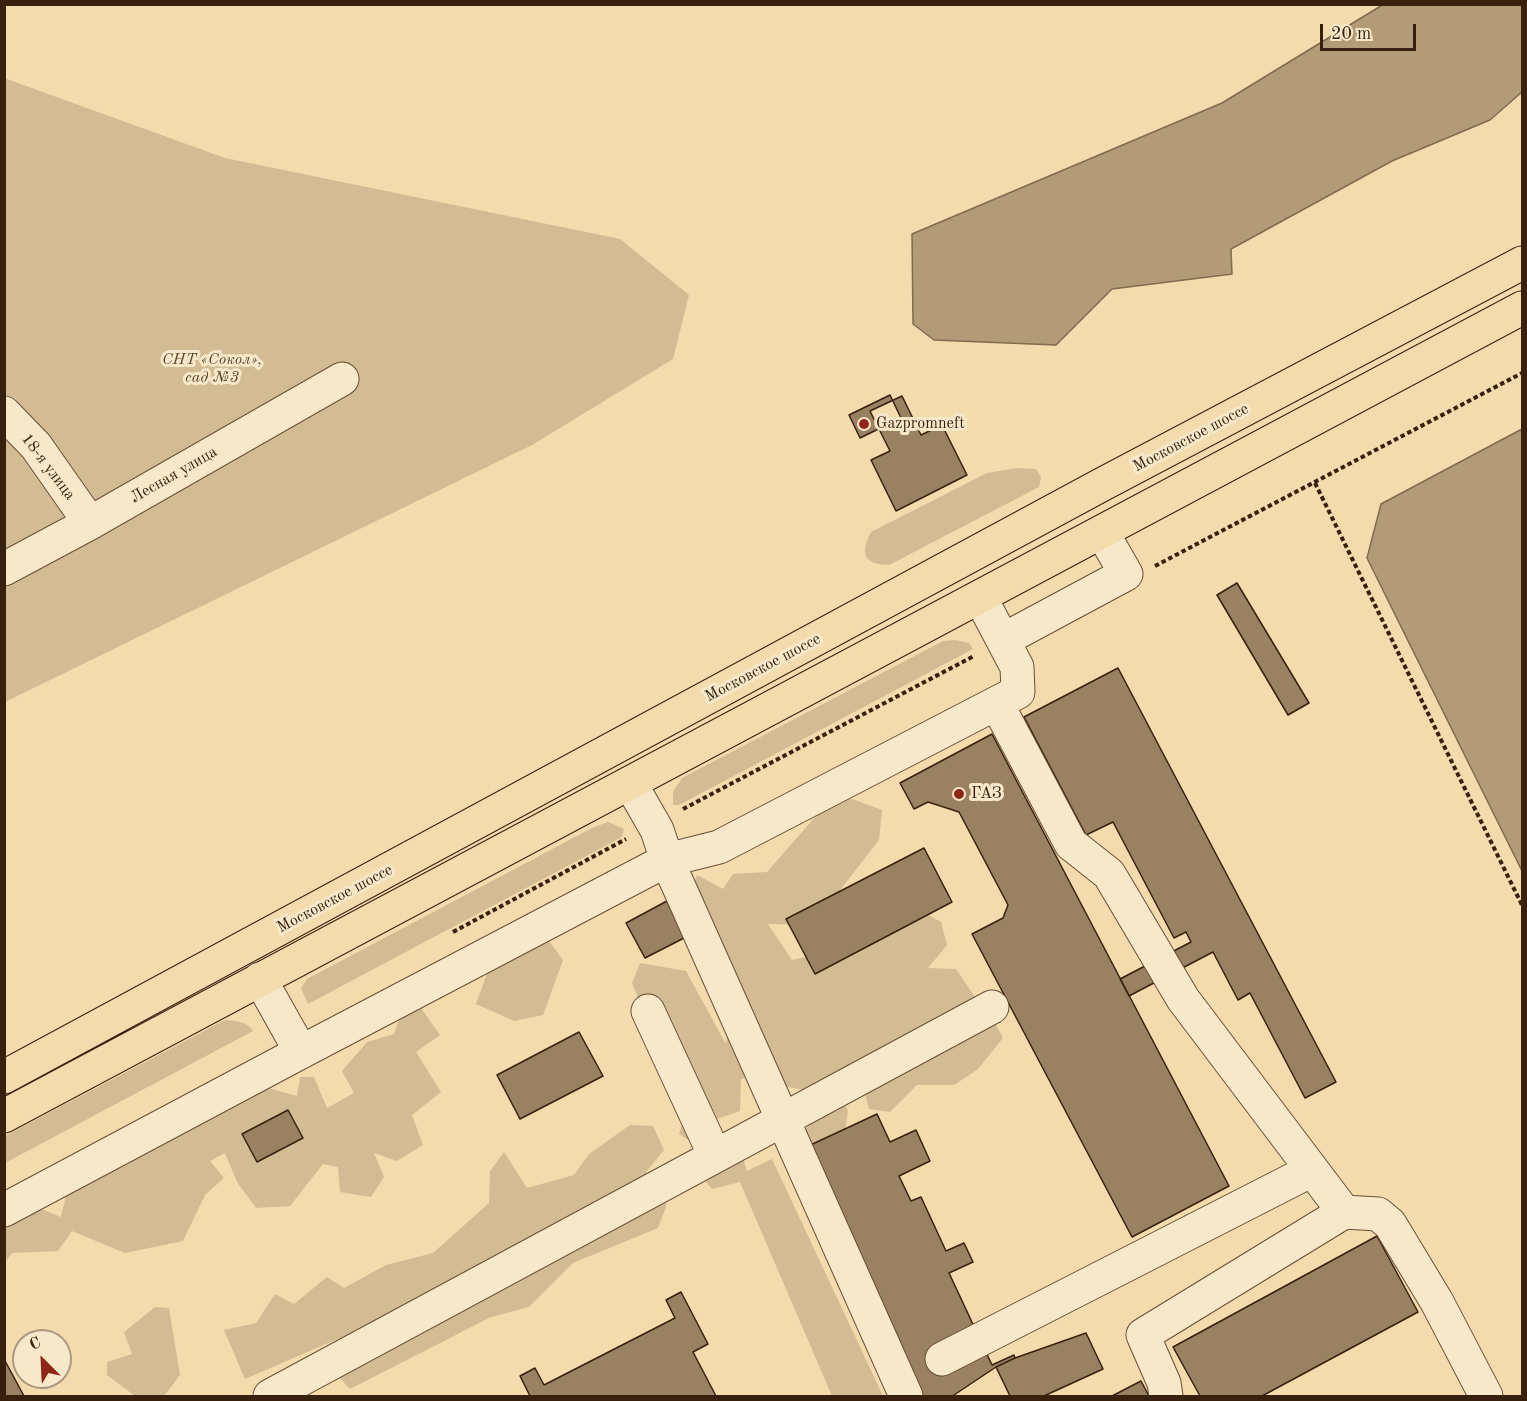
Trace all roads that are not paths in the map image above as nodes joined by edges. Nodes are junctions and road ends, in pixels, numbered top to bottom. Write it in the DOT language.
graph roads {
  1 [pos="1522,263"];
  2 [pos="1522,308"];
  3 [pos="342,379"];
  4 [pos="4,412"];
  5 [pos="90,523"];
  6 [pos="1102,532"];
  7 [pos="4,570"];
  8 [pos="980,597"];
  9 [pos="1003,640"];
  10 [pos="997,704"];
  11 [pos="630,783"];
  12 [pos="667,860"];
  13 [pos="260,979"];
  14 [pos="992,1007"];
  15 [pos="648,1011"];
  16 [pos="301,1052"];
  17 [pos="4,1077"];
  18 [pos="4,1116"];
  19 [pos="783,1119"];
  20 [pos="716,1156"];
  21 [pos="1312,1170"];
  22 [pos="4,1210"];
  23 [pos="1344,1212"];
  24 [pos="942,1359"];
  25 [pos="270,1396"];
  26 [pos="906,1396"];
  27 [pos="1166,1396"];
  28 [pos="1486,1396"];
  1 -- 17 [label="main road, Московское шоссе"];
  2 -- 6 [label="main road"];
  3 -- 5 [label="street, Лесная улица"];
  4 -- 5 [label="street, 18-я улица"];
  5 -- 7 [label="street, Лесная улица"];
  6 -- 8 [label="main road"];
  6 -- 9 [label="street"];
  8 -- 9 [label="street"];
  8 -- 11 [label="main road"];
  9 -- 10 [label="street"];
  10 -- 12 [label="street"];
  10 -- 21 [label="street"];
  11 -- 12 [label="street"];
  11 -- 13 [label="main road"];
  12 -- 16 [label="street"];
  12 -- 19 [label="street"];
  13 -- 16 [label="street"];
  13 -- 18 [label="main road"];
  14 -- 19 [label="street"];
  15 -- 20 [label="street"];
  16 -- 22 [label="street"];
  19 -- 20 [label="street"];
  19 -- 26 [label="street"];
  20 -- 25 [label="street"];
  21 -- 23 [label="street"];
  21 -- 24 [label="street"];
  23 -- 27 [label="street"];
  23 -- 28 [label="street"];
}
